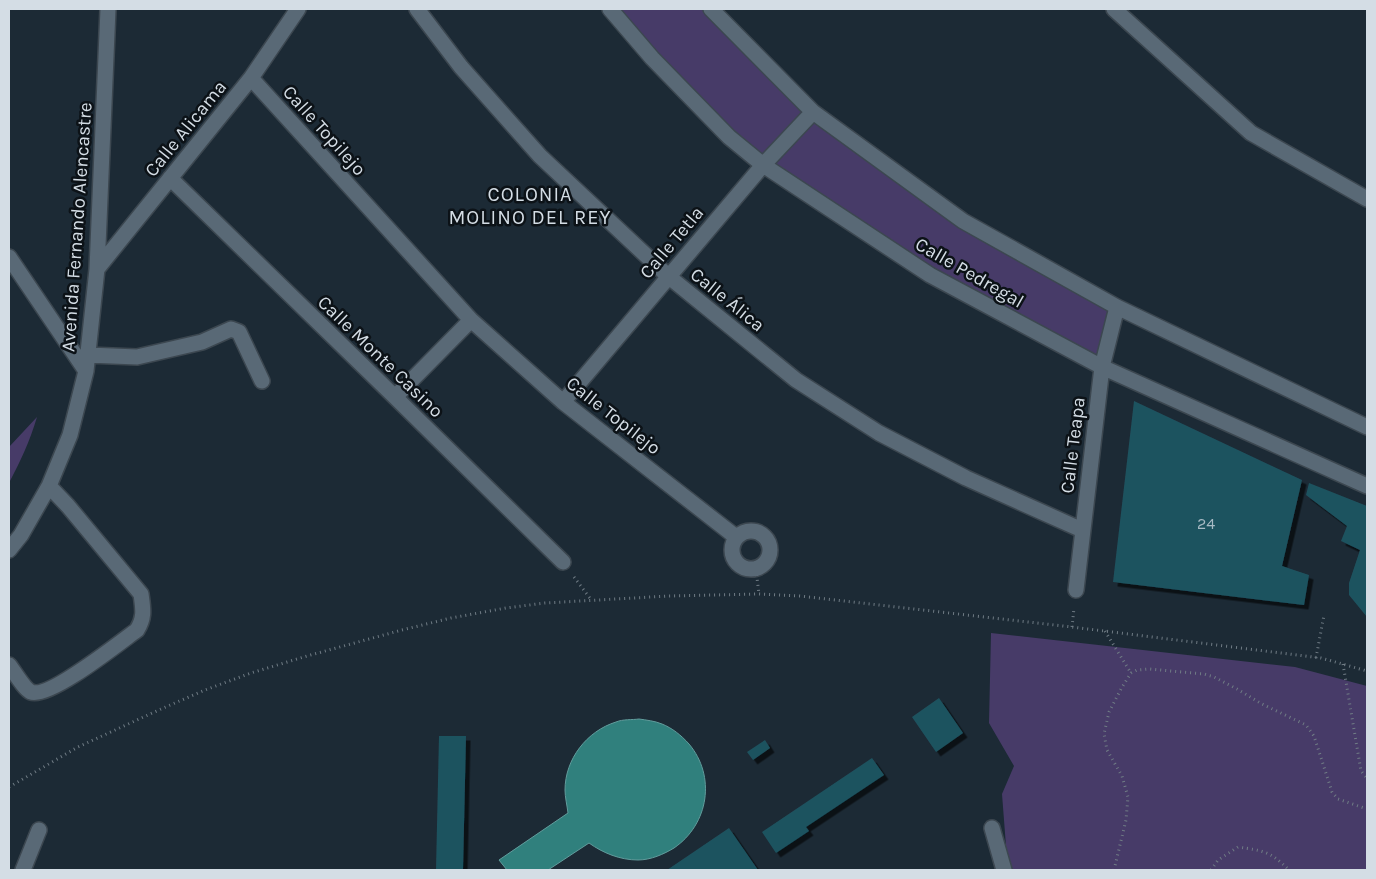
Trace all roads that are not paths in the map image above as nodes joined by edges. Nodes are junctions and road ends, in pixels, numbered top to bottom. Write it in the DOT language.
graph roads {
  1 [pos="108,9"];
  2 [pos="298,9"];
  3 [pos="417,9"];
  4 [pos="610,9"];
  5 [pos="711,9"];
  6 [pos="1114,9"];
  7 [pos="251,78"];
  8 [pos="813,112"];
  9 [pos="763,165"];
  10 [pos="170,178"];
  11 [pos="1367,200"];
  12 [pos="9,257"];
  13 [pos="97,269"];
  14 [pos="668,276"];
  15 [pos="1118,307"];
  16 [pos="471,320"];
  17 [pos="88,355"];
  18 [pos="1102,367"];
  19 [pos="86,371"];
  20 [pos="262,381"];
  21 [pos="395,397"];
  22 [pos="563,402"];
  23 [pos="1367,427"];
  24 [pos="49,486"];
  25 [pos="1367,486"];
  26 [pos="1082,530"];
  27 [pos="736,537"];
  28 [pos="9,550"];
  29 [pos="563,562"];
  30 [pos="1076,590"];
  31 [pos="9,665"];
  32 [pos="992,828"];
  33 [pos="39,830"];
  34 [pos="23,870"];
  35 [pos="1004,870"];
  1 -- 13 [label="street, Avenida Fernando Alencastre"];
  2 -- 7 [label="street, Calle Alicama"];
  3 -- 14 [label="street, Calle Álica"];
  4 -- 9 [label="street, Calle Pedregal"];
  5 -- 8 [label="street"];
  6 -- 11 [label="street"];
  7 -- 10 [label="street, Calle Alicama"];
  7 -- 16 [label="street, Calle Topilejo"];
  8 -- 9 [label="street, Calle Tetla"];
  8 -- 15 [label="street"];
  9 -- 14 [label="street, Calle Tetla"];
  9 -- 18 [label="street, Calle Pedregal"];
  10 -- 13 [label="street, Calle Alicama"];
  10 -- 21 [label="street, Calle Monte Casino"];
  12 -- 19 [label="street"];
  13 -- 17 [label="street, Avenida Fernando Alencastre"];
  14 -- 22 [label="street, Calle Tetla"];
  14 -- 26 [label="street, Calle Álica"];
  15 -- 18 [label="street, Calle Teapa"];
  15 -- 23 [label="street"];
  16 -- 21 [label="street"];
  16 -- 22 [label="street, Calle Topilejo"];
  17 -- 19 [label="street, Avenida Fernando Alencastre"];
  17 -- 20 [label="street"];
  18 -- 25 [label="street, Calle Pedregal"];
  18 -- 26 [label="street, Calle Teapa"];
  19 -- 24 [label="street, Avenida Fernando Alencastre"];
  21 -- 29 [label="street, Calle Monte Casino"];
  22 -- 27 [label="street, Calle Topilejo"];
  24 -- 28 [label="street, Avenida Fernando Alencastre"];
  24 -- 31 [label="street"];
  26 -- 30 [label="street, Calle Teapa"];
  27 -- 27 [label="street"];
  32 -- 35 [label="street"];
  33 -- 34 [label="street"];
}
